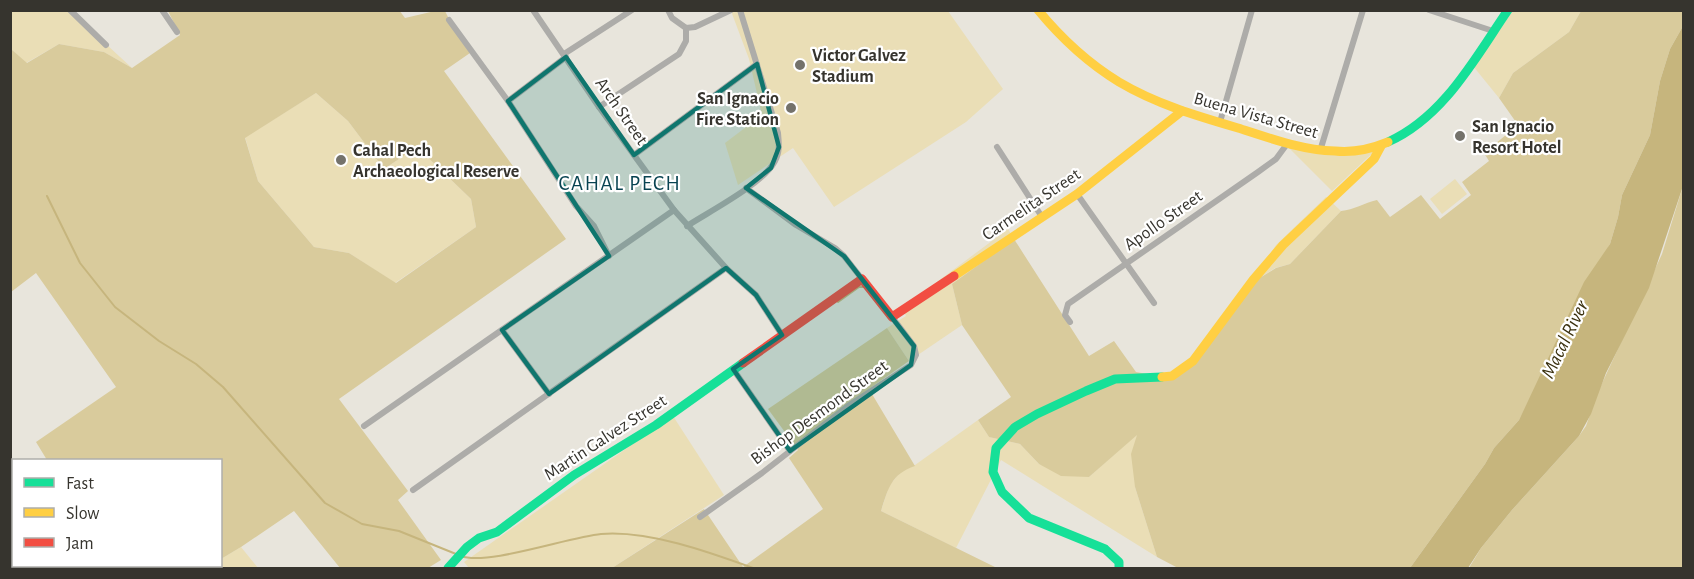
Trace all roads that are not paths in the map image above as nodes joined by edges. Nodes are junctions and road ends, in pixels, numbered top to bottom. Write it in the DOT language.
graph roads {
  1 [pos="70,10"];
  2 [pos="162,10"];
  3 [pos="533,10"];
  4 [pos="632,10"];
  5 [pos="668,10"];
  6 [pos="731,10"];
  7 [pos="741,10"];
  8 [pos="1038,10"];
  9 [pos="1252,10"];
  10 [pos="1363,10"];
  11 [pos="1429,10"];
  12 [pos="1508,10"];
  13 [pos="449,20"];
  14 [pos="686,28"];
  15 [pos="1493,31"];
  16 [pos="177,32"];
  17 [pos="106,45"];
  18 [pos="565,56"];
  19 [pos="757,64"];
  20 [pos="508,101"];
  21 [pos="599,107"];
  22 [pos="1182,111"];
  23 [pos="1220,122"];
  24 [pos="1287,144"];
  25 [pos="1381,146"];
  26 [pos="997,147"];
  27 [pos="1320,151"];
  28 [pos="634,155"];
  29 [pos="746,188"];
  30 [pos="1077,194"];
  31 [pos="674,210"];
  32 [pos="1042,217"];
  33 [pos="687,226"];
  34 [pos="609,256"];
  35 [pos="1127,264"];
  36 [pos="726,268"];
  37 [pos="862,279"];
  38 [pos="1154,303"];
  39 [pos="892,317"];
  40 [pos="1070,322"];
  41 [pos="502,330"];
  42 [pos="782,335"];
  43 [pos="733,369"];
  44 [pos="549,394"];
  45 [pos="364,426"];
  46 [pos="790,451"];
  47 [pos="413,490"];
  48 [pos="700,517"];
  49 [pos="448,568"];
  50 [pos="1119,568"];
  1 -- 17 [label="street"];
  2 -- 16 [label="street"];
  3 -- 18 [label="street, Arch Street"];
  4 -- 18 [label="street"];
  5 -- 14 [label="street"];
  6 -- 14 [label="street"];
  7 -- 19 [label="street"];
  8 -- 22 [label="street, Buena Vista Street"];
  9 -- 23 [label="street"];
  10 -- 27 [label="street"];
  11 -- 15 [label="street"];
  12 -- 15 [label="street, Buena Vista Street"];
  13 -- 20 [label="street"];
  14 -- 21 [label="street"];
  15 -- 25 [label="street, Buena Vista Street"];
  18 -- 20 [label="street"];
  18 -- 21 [label="street, Arch Street"];
  19 -- 28 [label="street"];
  19 -- 29 [label="street"];
  20 -- 34 [label="street"];
  21 -- 28 [label="street, Arch Street"];
  22 -- 23 [label="street, Buena Vista Street"];
  22 -- 30 [label="street, Carmelita Street"];
  23 -- 24 [label="street, Buena Vista Street"];
  24 -- 27 [label="street, Buena Vista Street"];
  24 -- 35 [label="street, Apollo Street"];
  25 -- 27 [label="street, Buena Vista Street"];
  25 -- 50 [label="street"];
  26 -- 32 [label="street"];
  28 -- 31 [label="street, Arch Street"];
  29 -- 33 [label="street"];
  29 -- 37 [label="street"];
  30 -- 32 [label="street, Carmelita Street"];
  30 -- 35 [label="street"];
  31 -- 33 [label="street, Arch Street"];
  31 -- 34 [label="street"];
  32 -- 39 [label="street, Carmelita Street"];
  33 -- 36 [label="street, Arch Street"];
  34 -- 41 [label="street"];
  35 -- 38 [label="street"];
  35 -- 40 [label="street, Apollo Street"];
  36 -- 42 [label="street, Arch Street"];
  36 -- 44 [label="street"];
  37 -- 39 [label="street"];
  37 -- 42 [label="street, Martin Galvez Street"];
  39 -- 46 [label="street, Bishop Desmond Street"];
  41 -- 44 [label="street"];
  41 -- 45 [label="street"];
  42 -- 43 [label="street, Martin Galvez Street"];
  43 -- 46 [label="street"];
  43 -- 49 [label="street, Martin Galvez Street"];
  44 -- 47 [label="street"];
  46 -- 48 [label="street, Bishop Desmond Street"];
}
